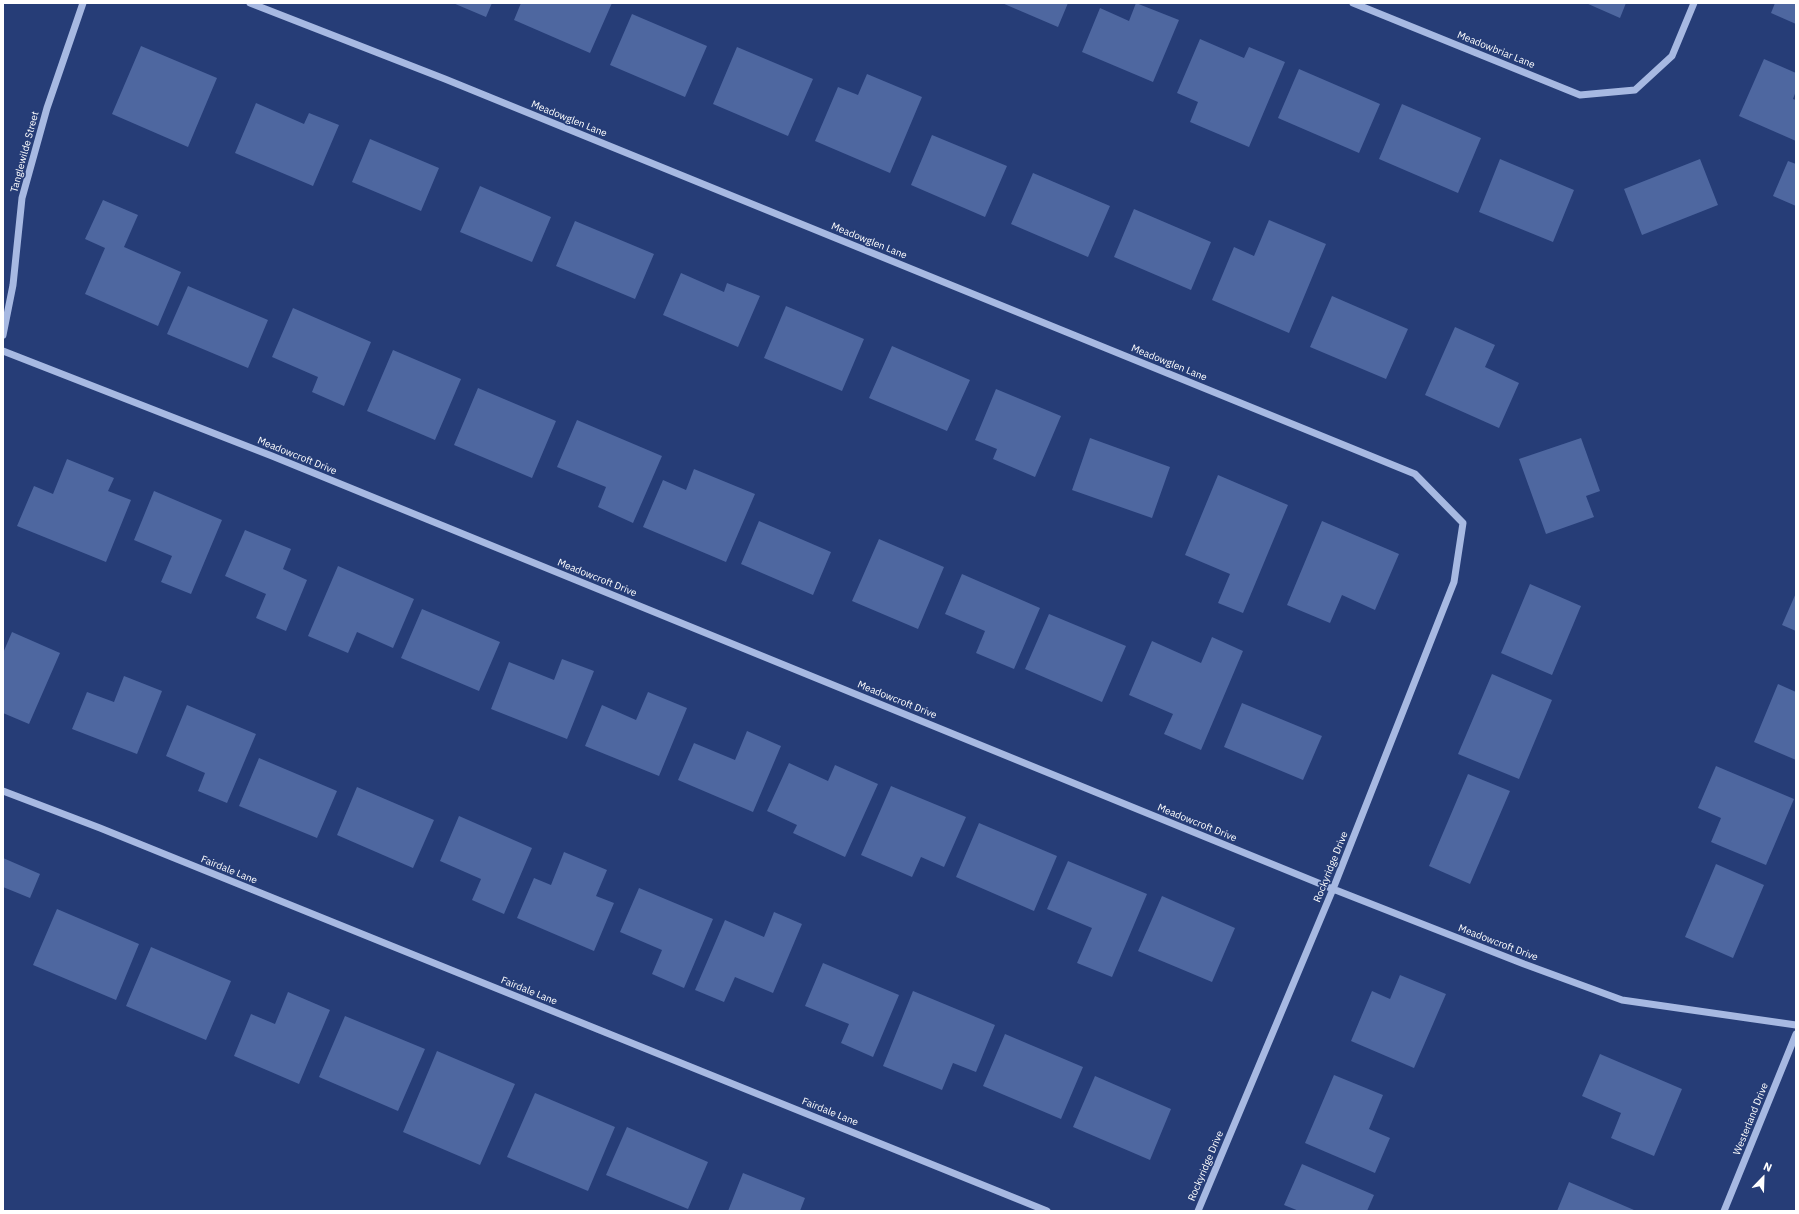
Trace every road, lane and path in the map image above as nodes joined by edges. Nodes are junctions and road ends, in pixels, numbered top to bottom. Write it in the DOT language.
graph roads {
  1 [pos="84,3"];
  2 [pos="250,3"];
  3 [pos="1353,3"];
  4 [pos="1694,3"];
  5 [pos="3,335"];
  6 [pos="3,351"];
  7 [pos="1463,524"];
  8 [pos="3,791"];
  9 [pos="1333,889"];
  10 [pos="1796,1025"];
  11 [pos="1796,1034"];
  12 [pos="1047,1211"];
  13 [pos="1198,1211"];
  14 [pos="1724,1211"];
  1 -- 5 [label="street, Tanglewilde Street"];
  2 -- 7 [label="street, Meadowglen Lane"];
  3 -- 4 [label="street, Meadowbriar Lane"];
  6 -- 9 [label="street, Meadowcroft Drive"];
  7 -- 9 [label="street, Rockyridge Drive"];
  8 -- 12 [label="street, Fairdale Lane"];
  9 -- 10 [label="street, Meadowcroft Drive"];
  9 -- 13 [label="street, Rockyridge Drive"];
  11 -- 14 [label="street, Westerland Drive"];
}
